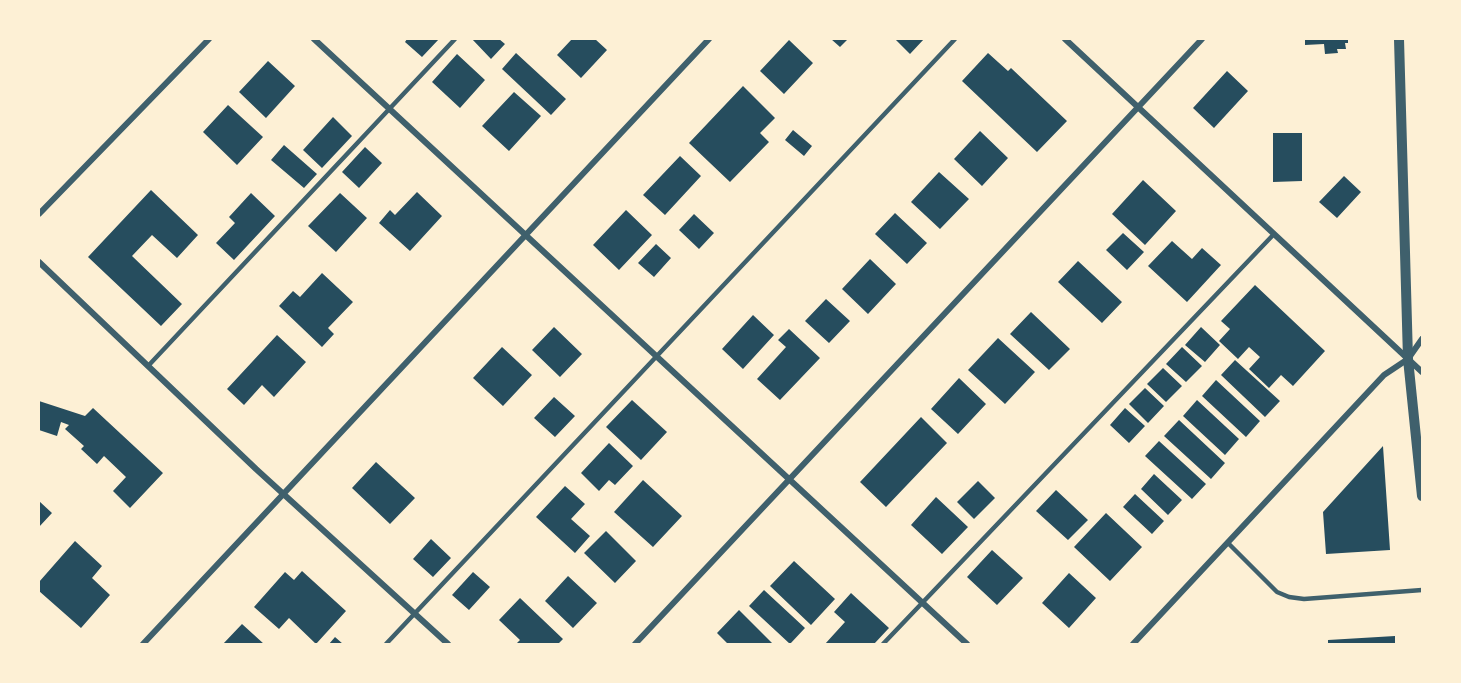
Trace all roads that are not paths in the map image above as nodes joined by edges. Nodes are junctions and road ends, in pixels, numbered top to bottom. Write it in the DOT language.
graph roads {
  1 [pos="209,39"];
  2 [pos="314,39"];
  3 [pos="455,39"];
  4 [pos="709,39"];
  5 [pos="955,39"];
  6 [pos="1065,39"];
  7 [pos="1202,39"];
  8 [pos="1399,39"];
  9 [pos="1138,107"];
  10 [pos="389,108"];
  11 [pos="39,214"];
  12 [pos="1274,234"];
  13 [pos="526,235"];
  14 [pos="39,262"];
  15 [pos="1422,339"];
  16 [pos="658,357"];
  17 [pos="1408,359"];
  18 [pos="148,364"];
  19 [pos="1422,372"];
  20 [pos="790,479"];
  21 [pos="284,495"];
  22 [pos="1422,496"];
  23 [pos="1228,543"];
  24 [pos="1422,590"];
  25 [pos="922,602"];
  26 [pos="414,614"];
  27 [pos="143,644"];
  28 [pos="386,644"];
  29 [pos="448,644"];
  30 [pos="636,644"];
  31 [pos="883,644"];
  32 [pos="968,644"];
  33 [pos="1134,644"];
  1 -- 11 [label="street"];
  2 -- 10 [label="street"];
  3 -- 10 [label="lane"];
  4 -- 13 [label="street"];
  5 -- 16 [label="lane"];
  6 -- 9 [label="street"];
  7 -- 9 [label="street"];
  8 -- 17 [label="street"];
  9 -- 12 [label="street"];
  9 -- 20 [label="street"];
  10 -- 13 [label="street"];
  10 -- 18 [label="lane"];
  12 -- 17 [label="street"];
  12 -- 25 [label="lane"];
  13 -- 16 [label="street"];
  13 -- 21 [label="street"];
  14 -- 18 [label="street"];
  15 -- 17 [label="street"];
  16 -- 20 [label="street"];
  16 -- 26 [label="lane"];
  17 -- 19 [label="street"];
  17 -- 22 [label="street"];
  17 -- 23 [label="street"];
  18 -- 21 [label="street"];
  20 -- 25 [label="street"];
  20 -- 30 [label="street"];
  21 -- 26 [label="street"];
  21 -- 27 [label="street"];
  23 -- 24 [label="lane"];
  23 -- 33 [label="street"];
  25 -- 31 [label="lane"];
  25 -- 32 [label="street"];
  26 -- 28 [label="lane"];
  26 -- 29 [label="street"];
}
